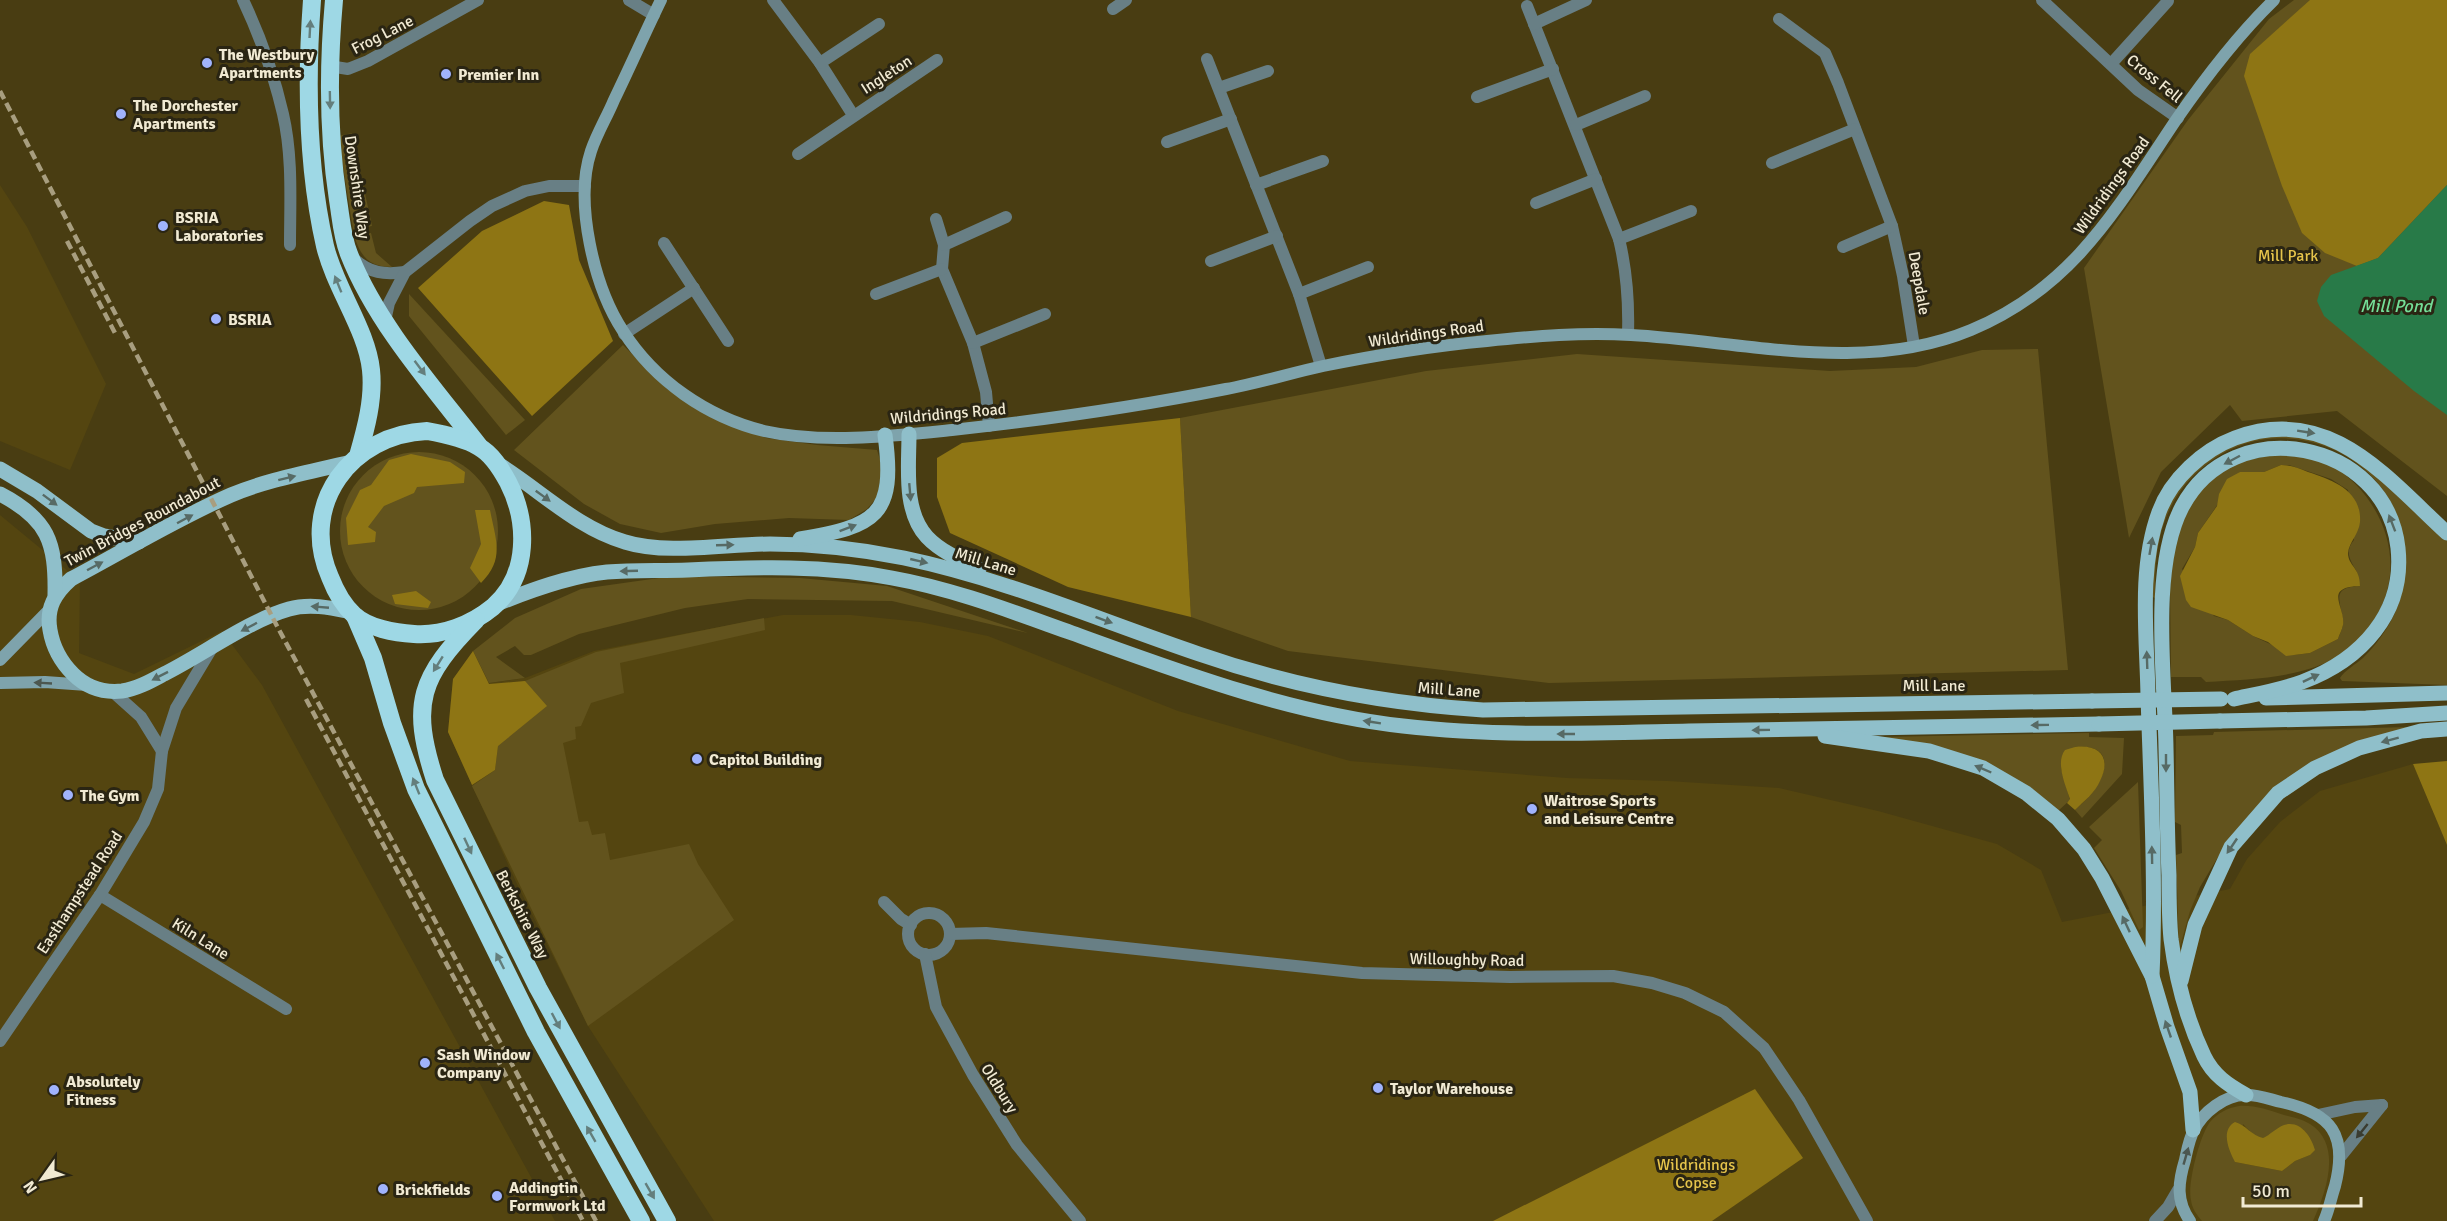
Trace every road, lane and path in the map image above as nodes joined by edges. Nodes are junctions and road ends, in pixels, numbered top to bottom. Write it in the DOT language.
graph roads {
  1 [pos="243,0"];
  2 [pos="312,0"];
  3 [pos="334,0"];
  4 [pos="478,0"];
  5 [pos="629,0"];
  6 [pos="662,0"];
  7 [pos="773,0"];
  8 [pos="1126,0"];
  9 [pos="1586,0"];
  10 [pos="2042,0"];
  11 [pos="2274,0"];
  12 [pos="2168,1"];
  13 [pos="1527,6"];
  14 [pos="1113,9"];
  15 [pos="654,15"];
  16 [pos="1779,19"];
  17 [pos="879,24"];
  18 [pos="1534,24"];
  19 [pos="1207,59"];
  20 [pos="937,60"];
  21 [pos="820,63"];
  22 [pos="2111,64"];
  23 [pos="329,66"];
  24 [pos="1553,69"];
  25 [pos="1268,71"];
  26 [pos="1219,88"];
  27 [pos="1645,96"];
  28 [pos="1477,97"];
  29 [pos="853,115"];
  30 [pos="2178,118"];
  31 [pos="1231,119"];
  32 [pos="1576,125"];
  33 [pos="1855,129"];
  34 [pos="1167,142"];
  35 [pos="798,153"];
  36 [pos="1323,161"];
  37 [pos="1772,163"];
  38 [pos="1596,179"];
  39 [pos="1256,185"];
  40 [pos="585,186"];
  41 [pos="1536,203"];
  42 [pos="1691,211"];
  43 [pos="1006,217"];
  44 [pos="936,219"];
  45 [pos="1892,226"];
  46 [pos="1277,236"];
  47 [pos="1619,239"];
  48 [pos="664,243"];
  49 [pos="290,244"];
  50 [pos="944,245"];
  51 [pos="1843,247"];
  52 [pos="348,253"];
  53 [pos="1211,261"];
  54 [pos="1368,267"];
  55 [pos="942,269"];
  56 [pos="405,272"];
  57 [pos="694,288"];
  58 [pos="876,294"];
  59 [pos="1299,294"];
  60 [pos="1045,314"];
  61 [pos="385,321"];
  62 [pos="624,334"];
  63 [pos="1628,334"];
  64 [pos="728,341"];
  65 [pos="973,343"];
  66 [pos="1914,346"];
  67 [pos="1322,366"];
  68 [pos="988,426"];
  69 [pos="909,434"];
  70 [pos="885,435"];
  71 [pos="480,447"];
  72 [pos="354,459"];
  73 [pos="496,462"];
  74 [pos="0,469"];
  75 [pos="0,494"];
  76 [pos="2447,533"];
  77 [pos="139,542"];
  78 [pos="771,544"];
  79 [pos="1021,590"];
  80 [pos="52,602"];
  81 [pos="496,604"];
  82 [pos="353,614"];
  83 [pos="476,620"];
  84 [pos="212,648"];
  85 [pos="0,660"];
  86 [pos="0,683"];
  87 [pos="87,685"];
  88 [pos="112,691"];
  89 [pos="2447,693"];
  90 [pos="2228,699"];
  91 [pos="2447,713"];
  92 [pos="2447,729"];
  93 [pos="1784,730"];
  94 [pos="162,751"];
  95 [pos="99,895"];
  96 [pos="884,902"];
  97 [pos="910,925"];
  98 [pos="950,933"];
  99 [pos="925,954"];
  100 [pos="2152,976"];
  101 [pos="2181,985"];
  102 [pos="286,1009"];
  103 [pos="0,1041"];
  104 [pos="2246,1095"];
  105 [pos="2318,1115"];
  106 [pos="2193,1130"];
  107 [pos="2341,1156"];
  108 [pos="2178,1190"];
  109 [pos="641,1221"];
  110 [pos="667,1221"];
  111 [pos="1080,1221"];
  112 [pos="1867,1221"];
  113 [pos="2155,1221"];
  114 [pos="2190,1221"];
  115 [pos="2324,1221"];
  1 -- 49 [label="street"];
  72 -- 2 [label="highway, one-way"];
  3 -- 23 [label="highway, Downshire Way"];
  4 -- 23 [label="street, Frog Lane"];
  5 -- 15 [label="street"];
  6 -- 15 [label="street, Wildridings Road"];
  7 -- 21 [label="street, Ingleton"];
  8 -- 14 [label="street"];
  9 -- 18 [label="street"];
  10 -- 22 [label="street, Cross Fell"];
  11 -- 30 [label="street, Wildridings Road"];
  12 -- 22 [label="street, Cross Fell"];
  13 -- 18 [label="street"];
  15 -- 40 [label="street, Wildridings Road"];
  16 -- 33 [label="street, Deepdale"];
  17 -- 21 [label="street"];
  18 -- 24 [label="street"];
  19 -- 26 [label="street"];
  20 -- 29 [label="street, Ingleton"];
  21 -- 29 [label="street, Ingleton"];
  22 -- 30 [label="street, Cross Fell"];
  23 -- 52 [label="highway, Downshire Way, one-way"];
  24 -- 28 [label="street"];
  24 -- 32 [label="street"];
  25 -- 26 [label="street"];
  26 -- 31 [label="street"];
  27 -- 32 [label="street"];
  29 -- 35 [label="street, Ingleton"];
  30 -- 66 [label="street, Wildridings Road"];
  31 -- 34 [label="street"];
  31 -- 39 [label="street"];
  32 -- 38 [label="street"];
  33 -- 37 [label="street"];
  33 -- 45 [label="street, Deepdale"];
  36 -- 39 [label="street"];
  38 -- 41 [label="street"];
  38 -- 47 [label="street"];
  39 -- 46 [label="street"];
  40 -- 56 [label="street"];
  40 -- 62 [label="street, Wildridings Road"];
  42 -- 47 [label="street"];
  43 -- 50 [label="street"];
  44 -- 50 [label="street"];
  45 -- 51 [label="street"];
  45 -- 66 [label="street, Deepdale"];
  46 -- 53 [label="street"];
  46 -- 59 [label="street"];
  47 -- 63 [label="street"];
  48 -- 57 [label="street"];
  50 -- 55 [label="street"];
  52 -- 56 [label="street"];
  52 -- 61 [label="highway, Downshire Way"];
  54 -- 59 [label="street"];
  55 -- 58 [label="street"];
  55 -- 65 [label="street"];
  56 -- 61 [label="street"];
  57 -- 62 [label="street"];
  57 -- 64 [label="street"];
  59 -- 67 [label="street"];
  60 -- 65 [label="street"];
  61 -- 71 [label="highway, Downshire Way, one-way"];
  62 -- 70 [label="street, Wildridings Road"];
  63 -- 66 [label="street, Wildridings Road"];
  63 -- 67 [label="street, Wildridings Road"];
  65 -- 68 [label="street"];
  67 -- 68 [label="street, Wildridings Road"];
  68 -- 69 [label="street, Wildridings Road"];
  69 -- 70 [label="street, Wildridings Road"];
  69 -- 79 [label="main road, one-way"];
  78 -- 70 [label="main road, one-way"];
  71 -- 72 [label="highway, Twin Bridges Roundabout"];
  71 -- 73 [label="highway, Twin Bridges Roundabout"];
  77 -- 72 [label="main road, Twin Bridges Roundabout, one-way"];
  72 -- 82 [label="highway, Twin Bridges Roundabout"];
  73 -- 78 [label="main road, Mill Lane, one-way"];
  73 -- 81 [label="highway, Twin Bridges Roundabout"];
  74 -- 77 [label="main road, one-way"];
  75 -- 80 [label="main road"];
  100 -- 76 [label="main road, one-way"];
  80 -- 77 [label="main road, Twin Bridges Roundabout, one-way"];
  78 -- 79 [label="main road, Mill Lane, one-way"];
  79 -- 90 [label="main road, Mill Lane, one-way, bridge"];
  80 -- 85 [label="street"];
  80 -- 87 [label="main road, Twin Bridges Roundabout"];
  81 -- 83 [label="highway, Twin Bridges Roundabout"];
  93 -- 81 [label="main road, one-way"];
  82 -- 83 [label="highway, Twin Bridges Roundabout"];
  82 -- 84 [label="main road, Twin Bridges Roundabout, one-way"];
  109 -- 82 [label="highway, one-way"];
  83 -- 110 [label="highway, Berkshire Way, one-way"];
  84 -- 88 [label="main road, Twin Bridges Roundabout, one-way"];
  84 -- 94 [label="street, Easthampstead Road"];
  87 -- 86 [label="street, one-way"];
  87 -- 88 [label="main road, Twin Bridges Roundabout"];
  88 -- 94 [label="street"];
  89 -- 90 [label="main road, Mill Lane"];
  90 -- 101 [label="main road, one-way"];
  91 -- 93 [label="main road, one-way, bridge"];
  92 -- 101 [label="main road, one-way"];
  100 -- 93 [label="main road, one-way"];
  94 -- 95 [label="street, Easthampstead Road"];
  95 -- 102 [label="street, Kiln Lane"];
  95 -- 103 [label="street, Easthampstead Road"];
  96 -- 97 [label="street"];
  97 -- 98 [label="street"];
  97 -- 99 [label="street"];
  98 -- 99 [label="street"];
  98 -- 112 [label="street, Willoughby Road"];
  99 -- 111 [label="street, Oldbury"];
  106 -- 100 [label="main road, one-way"];
  101 -- 104 [label="main road"];
  104 -- 105 [label="street"];
  104 -- 106 [label="street"];
  105 -- 107 [label="street"];
  105 -- 107 [label="street, one-way"];
  108 -- 106 [label="street, one-way"];
  107 -- 115 [label="street"];
  108 -- 113 [label="street"];
  108 -- 114 [label="street"];
}
